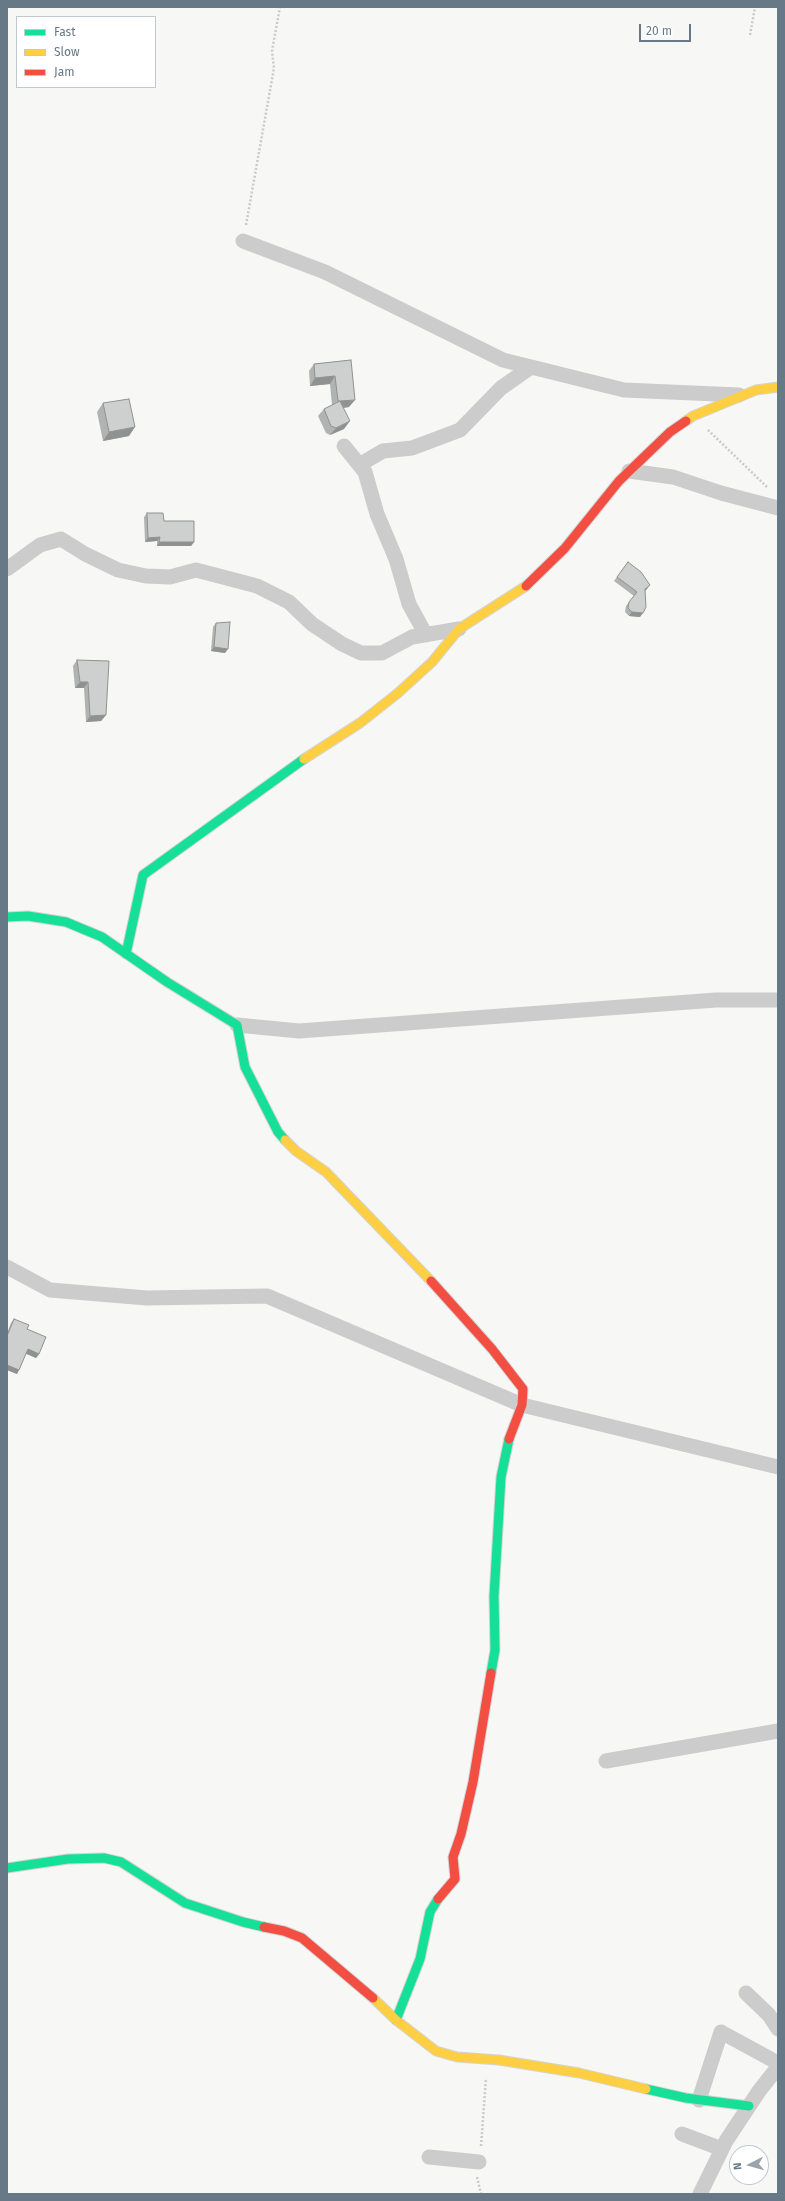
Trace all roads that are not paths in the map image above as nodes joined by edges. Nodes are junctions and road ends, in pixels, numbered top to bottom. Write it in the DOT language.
graph roads {
  1 [pos="243,241"];
  2 [pos="531,367"];
  3 [pos="778,387"];
  4 [pos="744,395"];
  5 [pos="344,446"];
  6 [pos="359,465"];
  7 [pos="629,471"];
  8 [pos="778,508"];
  9 [pos="7,569"];
  10 [pos="459,629"];
  11 [pos="426,635"];
  12 [pos="7,916"];
  13 [pos="126,954"];
  14 [pos="778,1000"];
  15 [pos="237,1026"];
  16 [pos="7,1268"];
  17 [pos="522,1405"];
  18 [pos="778,1467"];
  19 [pos="778,1731"];
  20 [pos="606,1761"];
  21 [pos="7,1868"];
  22 [pos="746,1993"];
  23 [pos="396,2020"];
  24 [pos="778,2029"];
  25 [pos="778,2064"];
  26 [pos="778,2067"];
  27 [pos="699,2100"];
  28 [pos="749,2106"];
  29 [pos="682,2134"];
  30 [pos="722,2149"];
  31 [pos="428,2157"];
  32 [pos="479,2162"];
  33 [pos="700,2194"];
  1 -- 2 [label="street"];
  2 -- 4 [label="street"];
  2 -- 6 [label="street"];
  3 -- 4 [label="street"];
  4 -- 7 [label="street"];
  5 -- 6 [label="street"];
  6 -- 11 [label="street"];
  7 -- 8 [label="street"];
  7 -- 10 [label="street"];
  9 -- 11 [label="street"];
  10 -- 11 [label="street"];
  10 -- 13 [label="street"];
  12 -- 13 [label="street"];
  13 -- 15 [label="street"];
  14 -- 15 [label="street"];
  15 -- 17 [label="street"];
  16 -- 17 [label="street"];
  17 -- 18 [label="street"];
  17 -- 23 [label="street"];
  19 -- 20 [label="street"];
  21 -- 23 [label="street"];
  22 -- 24 [label="street"];
  23 -- 27 [label="street"];
  25 -- 27 [label="street"];
  26 -- 28 [label="street"];
  27 -- 28 [label="street"];
  28 -- 30 [label="street"];
  29 -- 30 [label="street"];
  30 -- 33 [label="street"];
  31 -- 32 [label="street"];
}
